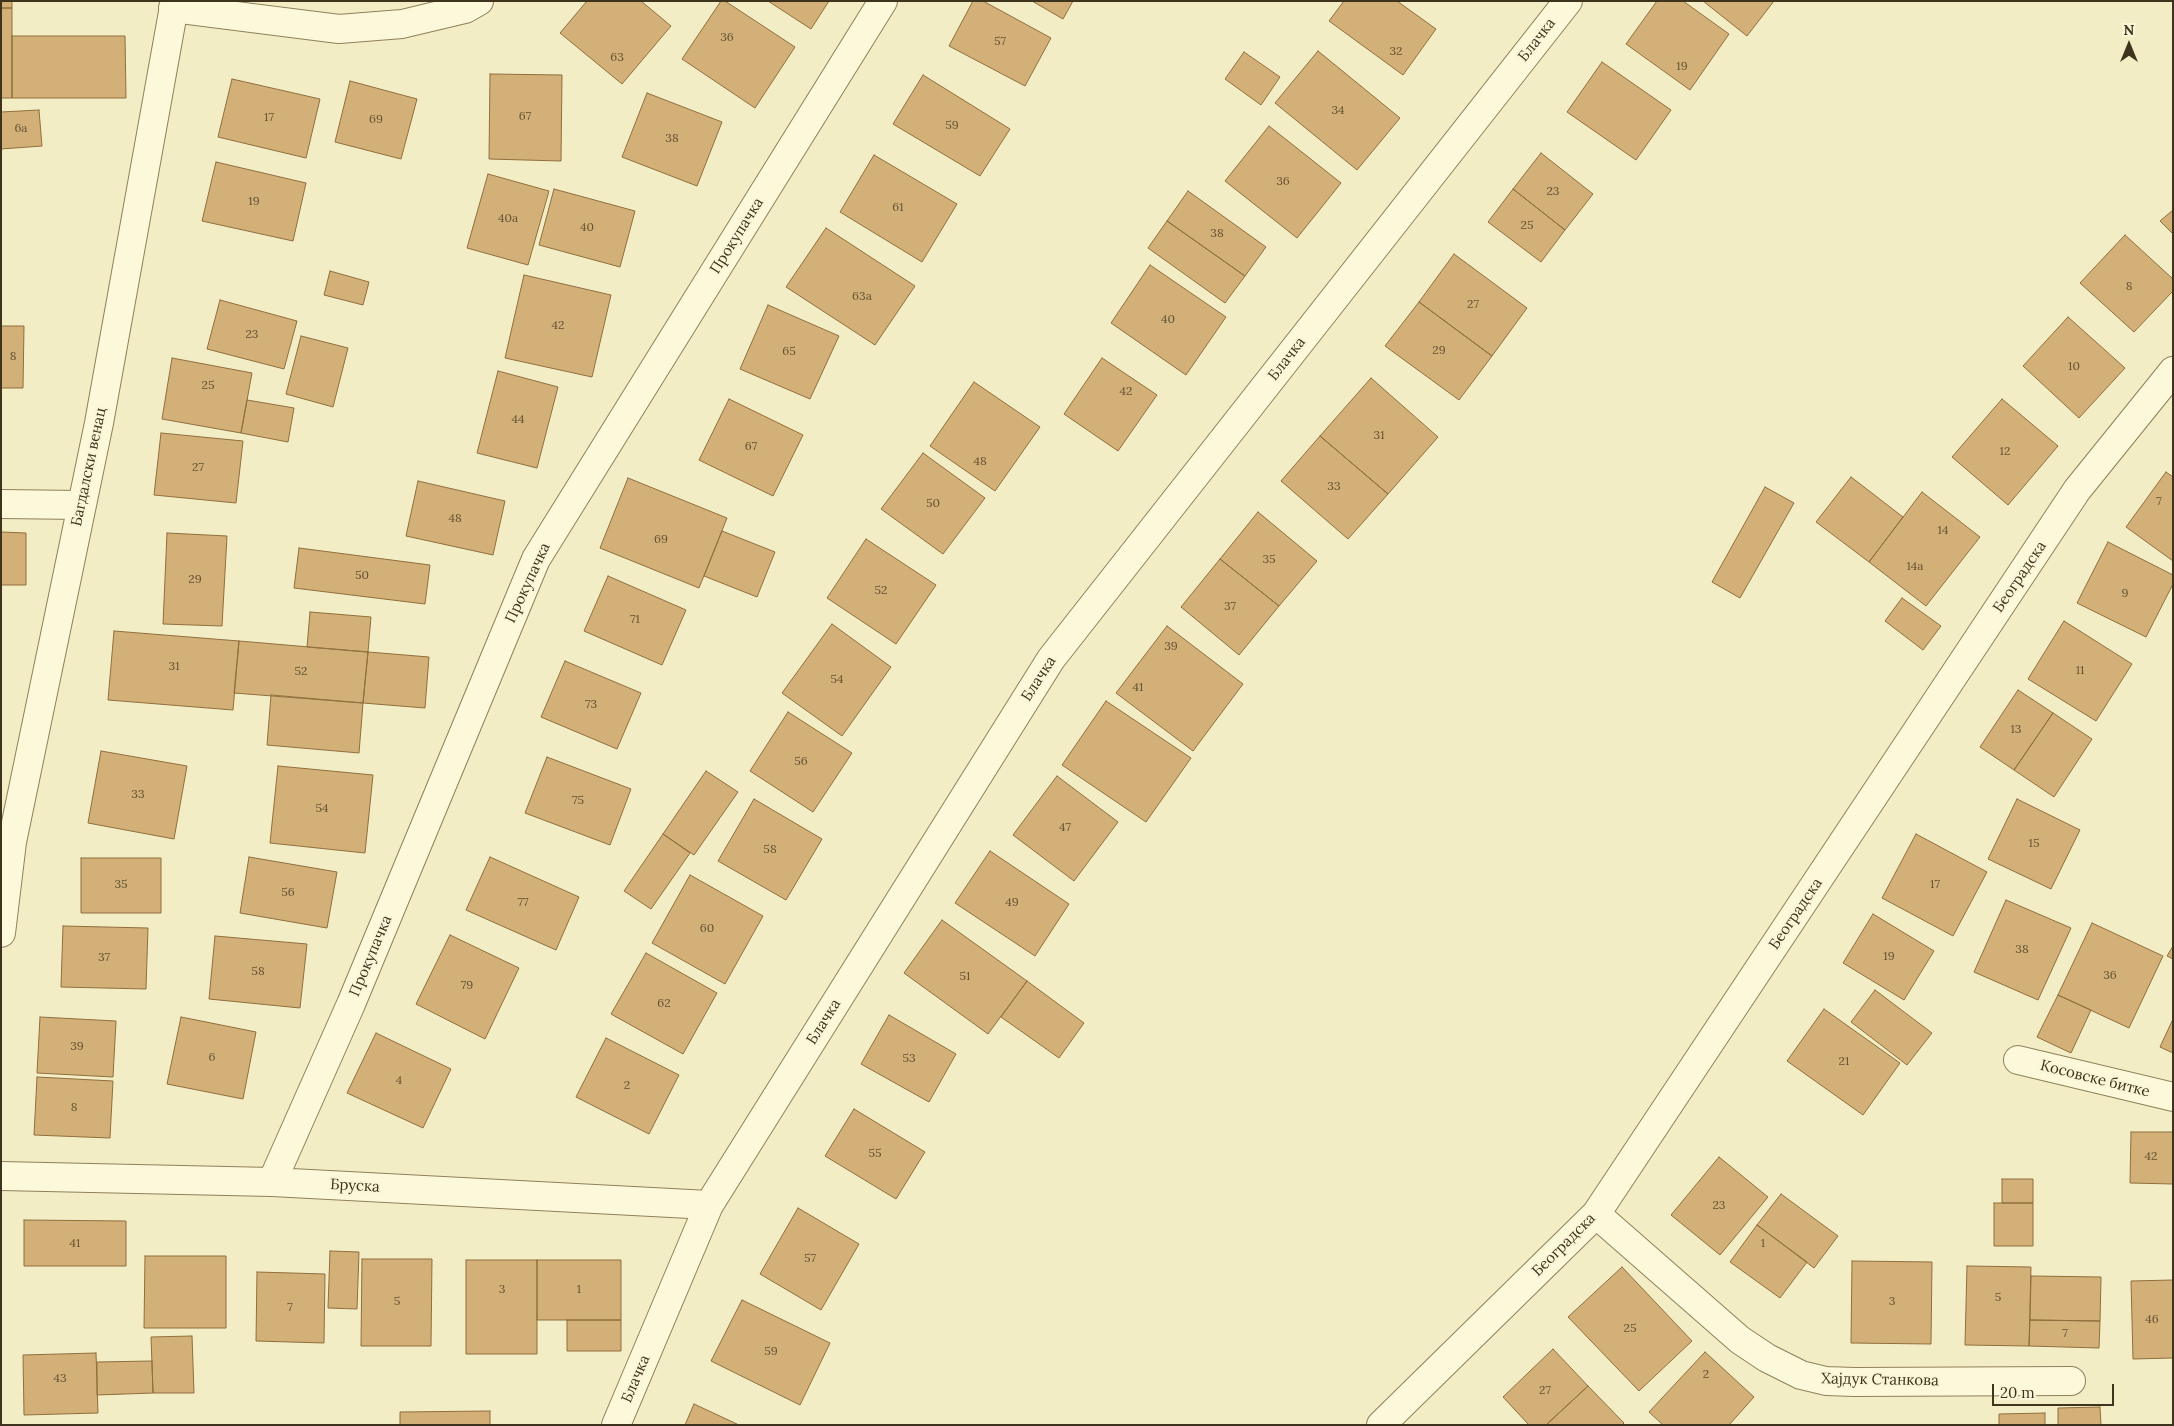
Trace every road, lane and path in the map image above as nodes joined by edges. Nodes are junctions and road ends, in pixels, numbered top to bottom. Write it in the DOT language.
graph roads {
  1 [pos="479,1"];
  2 [pos="883,1"];
  3 [pos="1568,1"];
  4 [pos="174,4"];
  5 [pos="2173,371"];
  6 [pos="1,504"];
  7 [pos="82,505"];
  8 [pos="1,933"];
  9 [pos="2018,1060"];
  10 [pos="2173,1097"];
  11 [pos="1,1176"];
  12 [pos="272,1182"];
  13 [pos="709,1205"];
  14 [pos="1596,1214"];
  15 [pos="2071,1381"];
  16 [pos="616,1425"];
  17 [pos="1381,1425"];
  1 -- 4 [label="street"];
  2 -- 12 [label="street, Прокупачка"];
  3 -- 13 [label="street, Блачка"];
  4 -- 7 [label="street, Багдалски венац"];
  5 -- 14 [label="street, Београдска"];
  6 -- 7 [label="street"];
  7 -- 8 [label="street, Багдалски венац"];
  9 -- 10 [label="street, Косовске битке"];
  11 -- 12 [label="street, Бруска"];
  12 -- 13 [label="street, Бруска"];
  13 -- 16 [label="street, Блачка"];
  14 -- 15 [label="street, Хајдук Станкова"];
  14 -- 17 [label="street, Београдска"];
}
